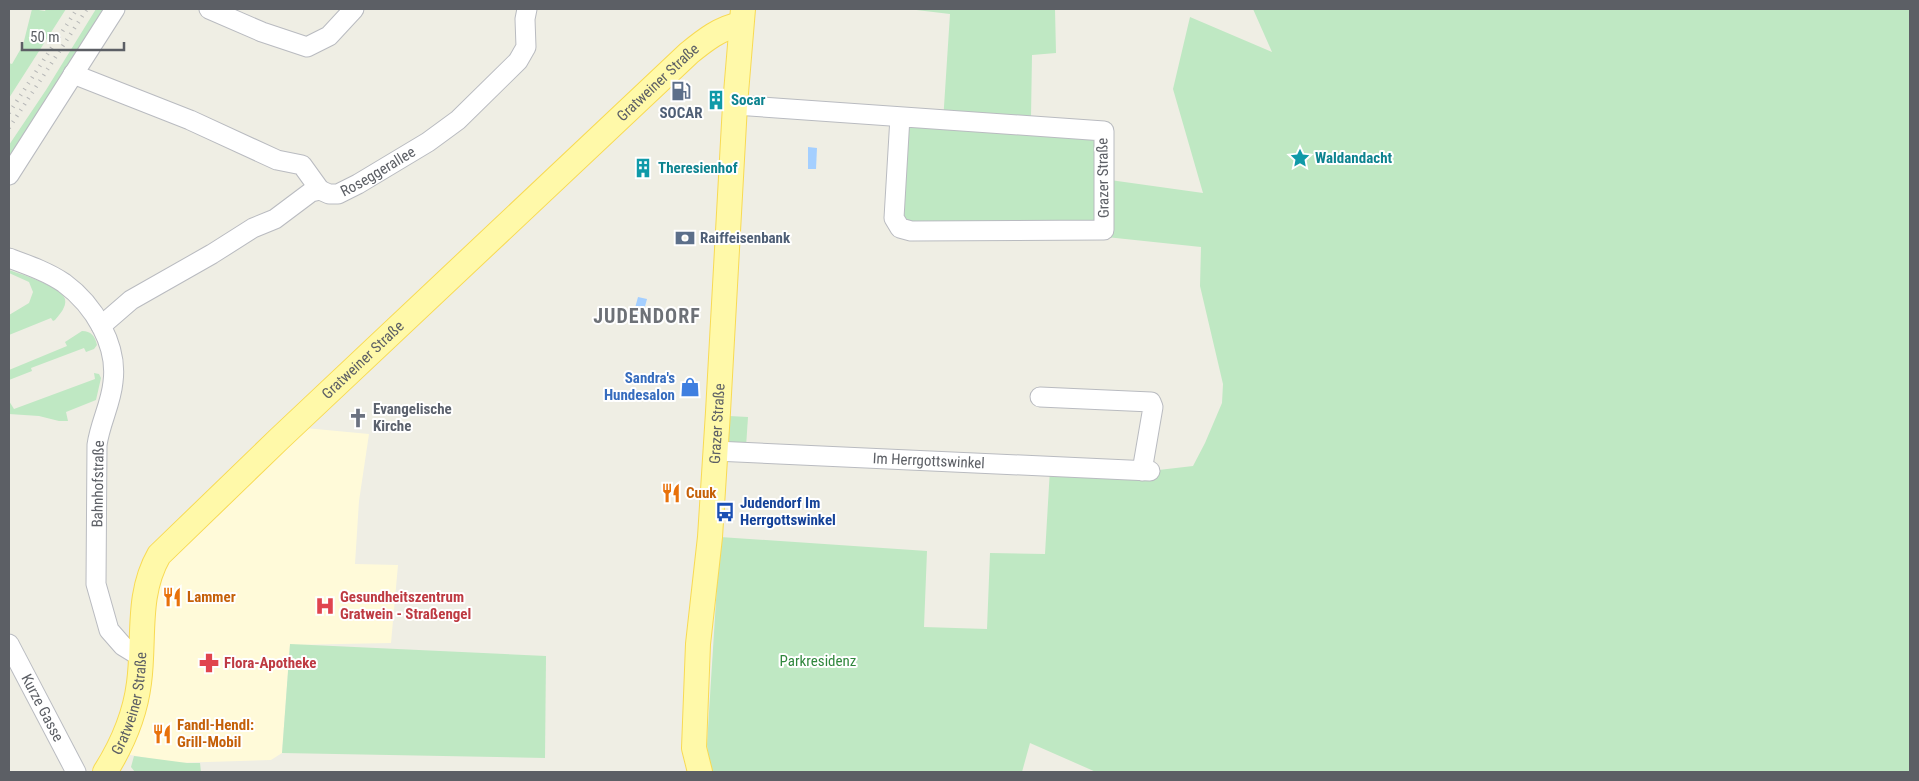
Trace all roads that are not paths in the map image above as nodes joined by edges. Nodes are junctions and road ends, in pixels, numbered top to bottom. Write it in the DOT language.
graph roads {
  1 [pos="115,9"];
  2 [pos="209,9"];
  3 [pos="354,9"];
  4 [pos="527,9"];
  5 [pos="742,16"];
  6 [pos="73,74"];
  7 [pos="735,105"];
  8 [pos="900,117"];
  9 [pos="9,175"];
  10 [pos="320,190"];
  11 [pos="9,258"];
  12 [pos="101,326"];
  13 [pos="1040,397"];
  14 [pos="715,451"];
  15 [pos="9,644"];
  16 [pos="141,657"];
  17 [pos="112,770"];
  18 [pos="76,772"];
  19 [pos="700,772"];
  1 -- 6 [label="street"];
  2 -- 3 [label="street"];
  4 -- 10 [label="street, Roseggerallee"];
  5 -- 7 [label="main road, Grazer Straße"];
  5 -- 16 [label="main road, Gratweiner Straße"];
  6 -- 9 [label="street"];
  6 -- 10 [label="street"];
  7 -- 8 [label="street, Grazer Straße"];
  7 -- 14 [label="main road, Grazer Straße"];
  8 -- 8 [label="street, Grazer Straße"];
  10 -- 12 [label="street, Roseggerallee"];
  11 -- 12 [label="street, Bahnhofstraße"];
  12 -- 16 [label="street, Bahnhofstraße"];
  13 -- 14 [label="street, Im Herrgottswinkel"];
  14 -- 19 [label="main road, Grazer Straße"];
  15 -- 18 [label="street, Kurze Gasse"];
  16 -- 17 [label="main road, Gratweiner Straße"];
}
